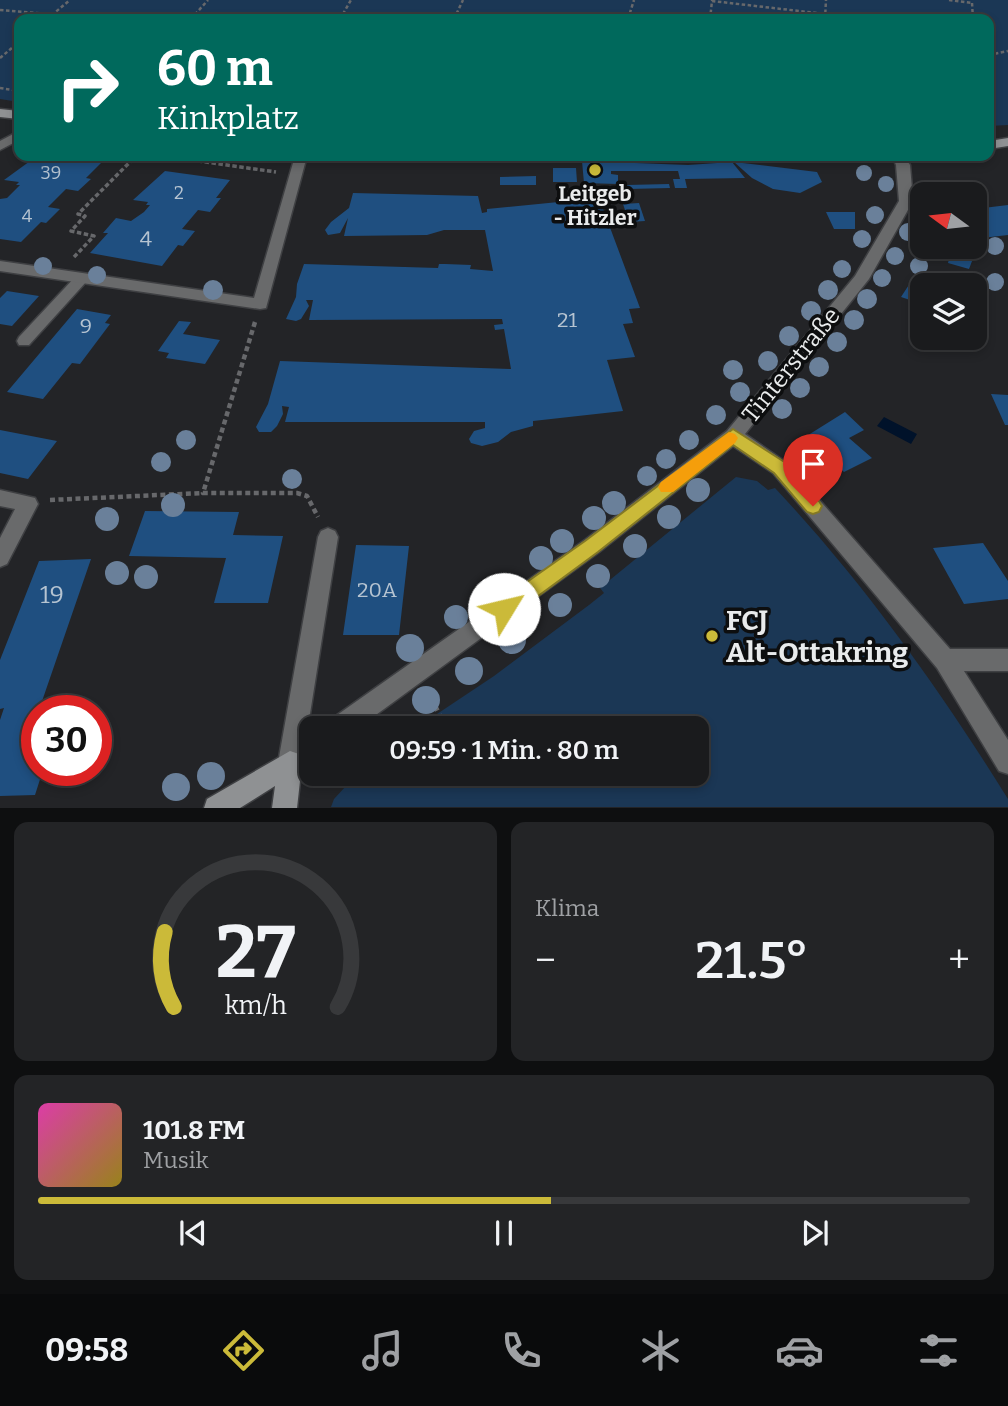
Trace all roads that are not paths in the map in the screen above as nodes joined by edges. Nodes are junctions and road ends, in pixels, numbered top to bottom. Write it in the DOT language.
graph roads {
  1 [pos="301,161"];
  2 [pos="901,161"];
  3 [pos="0,266"];
  4 [pos="80,279"];
  5 [pos="24,341"];
  6 [pos="733,436"];
  7 [pos="0,498"];
  8 [pos="328,537"];
  9 [pos="0,558"];
  10 [pos="945,660"];
  11 [pos="1008,660"];
  12 [pos="355,716"];
  13 [pos="299,757"];
  14 [pos="1008,762"];
  15 [pos="290,763"];
  16 [pos="216,807"];
  17 [pos="284,807"];
  1 -- 4 [label="street"];
  2 -- 6 [label="street, Tinterstraße"];
  3 -- 4 [label="street"];
  4 -- 5 [label="lane"];
  6 -- 10 [label="street"];
  6 -- 12 [label="street, Tinterstraße"];
  7 -- 9 [label="street"];
  8 -- 15 [label="street"];
  10 -- 11 [label="street"];
  10 -- 14 [label="street"];
  13 -- 15 [label="street"];
  15 -- 16 [label="main road"];
  15 -- 17 [label="main road"];
}
